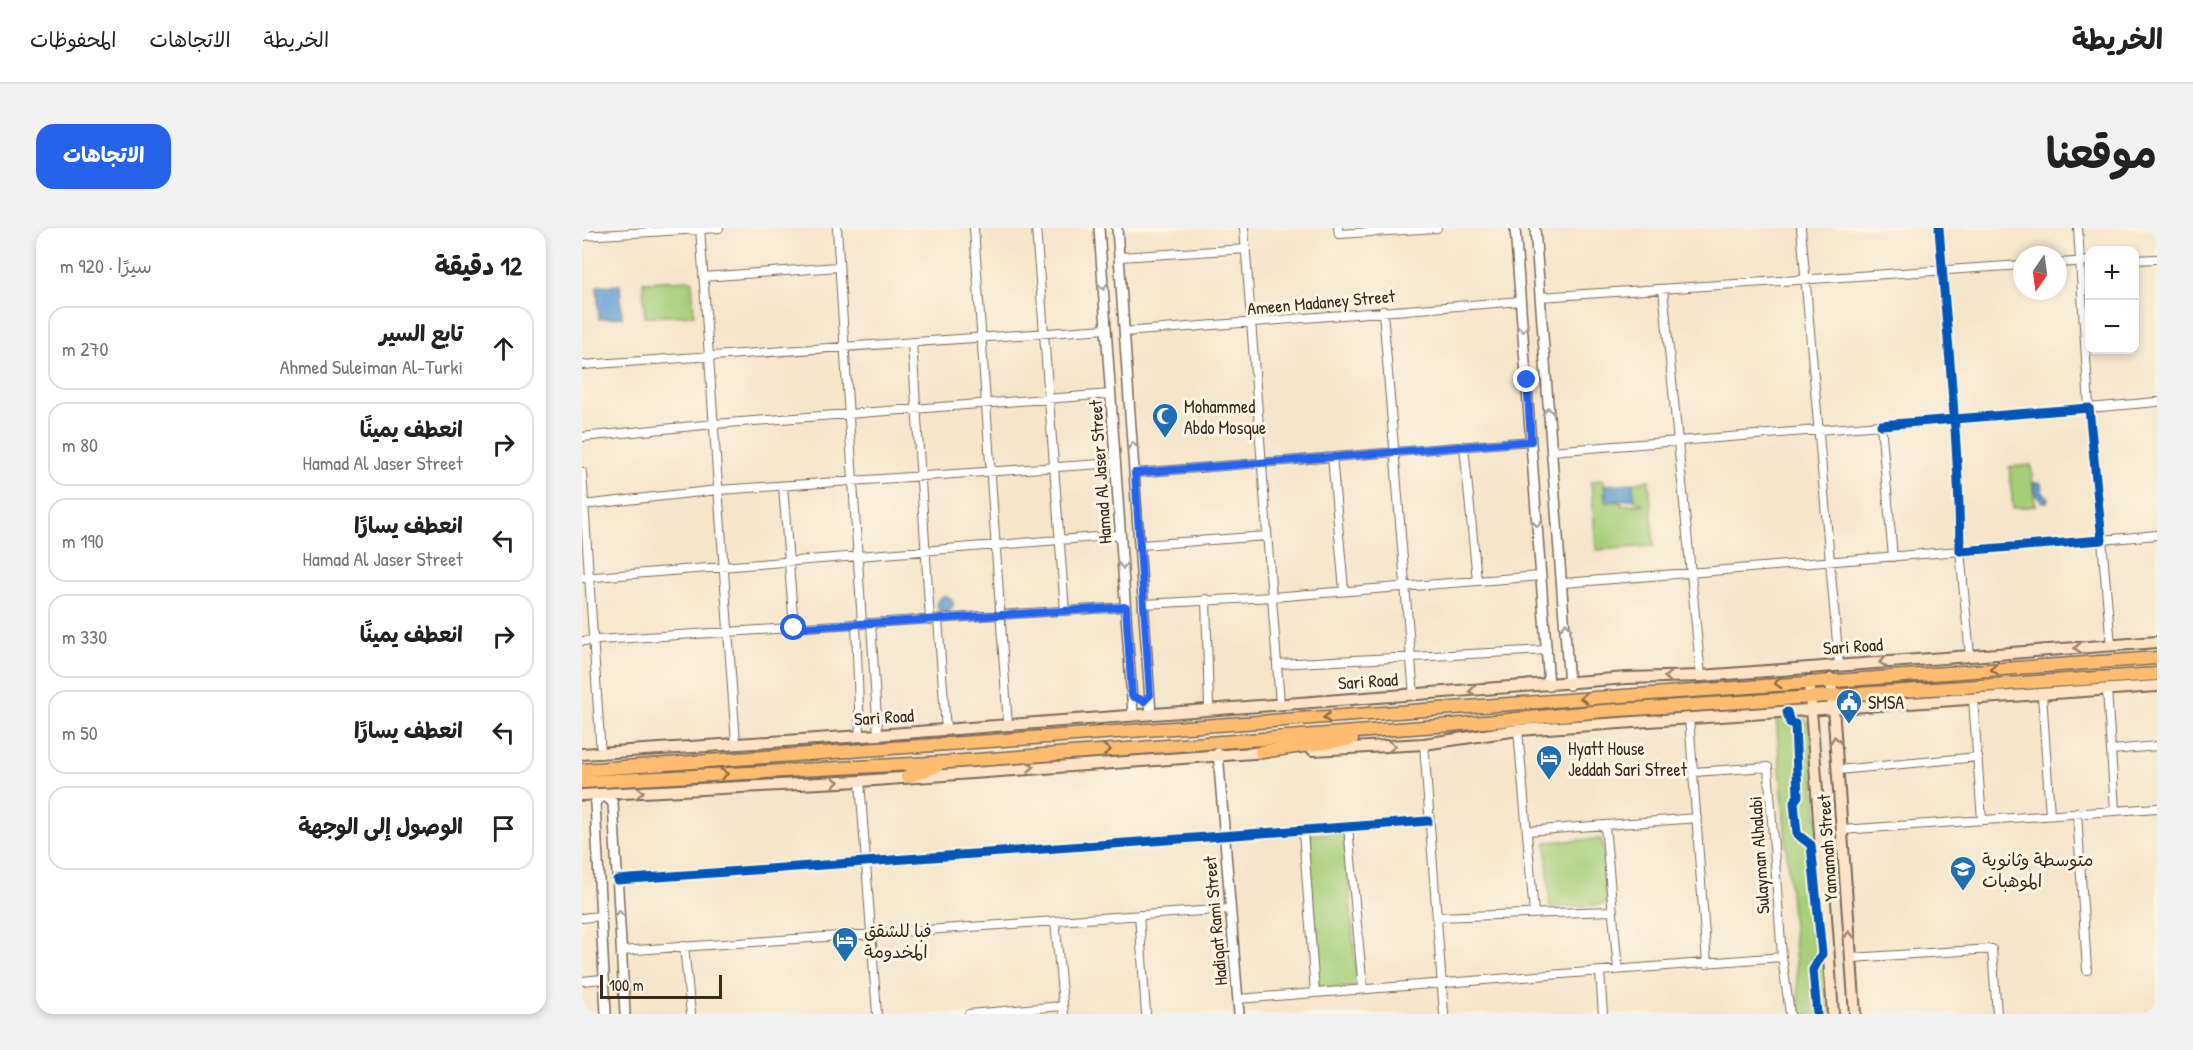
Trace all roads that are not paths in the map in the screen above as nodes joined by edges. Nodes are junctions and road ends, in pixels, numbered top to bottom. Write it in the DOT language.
graph roads {
  1 [pos="719,228"];
  2 [pos="837,228"];
  3 [pos="974,228"];
  4 [pos="1036,228"];
  5 [pos="1099,228"];
  6 [pos="1117,228"];
  7 [pos="1244,228"];
  8 [pos="1338,228"];
  9 [pos="1429,228"];
  10 [pos="1437,228"];
  11 [pos="1515,228"];
  12 [pos="1535,228"];
  13 [pos="1800,228"];
  14 [pos="1939,228"];
  15 [pos="2078,228"];
  16 [pos="700,229"];
  17 [pos="632,230"];
  18 [pos="582,236"];
  19 [pos="1245,249"];
  20 [pos="1119,256"];
  21 [pos="2139,260"];
  22 [pos="2157,260"];
  23 [pos="2080,262"];
  24 [pos="2085,262"];
  25 [pos="2067,263"];
  26 [pos="838,267"];
  27 [pos="2013,267"];
  28 [pos="1942,271"];
  29 [pos="703,278"];
  30 [pos="1805,280"];
  31 [pos="1663,289"];
  32 [pos="1540,297"];
  33 [pos="1521,301"];
  34 [pos="1383,311"];
  35 [pos="1250,324"];
  36 [pos="1106,328"];
  37 [pos="1124,332"];
  38 [pos="1044,333"];
  39 [pos="980,337"];
  40 [pos="912,342"];
  41 [pos="843,347"];
  42 [pos="709,356"];
  43 [pos="582,365"];
  44 [pos="1546,378"];
  45 [pos="1527,380"];
  46 [pos="1111,394"];
  47 [pos="1050,399"];
  48 [pos="2157,402"];
  49 [pos="985,404"];
  50 [pos="2089,408"];
  51 [pos="916,409"];
  52 [pos="848,414"];
  53 [pos="1952,418"];
  54 [pos="714,424"];
  55 [pos="1881,424"];
  56 [pos="1818,430"];
  57 [pos="582,437"];
  58 [pos="1531,441"];
  59 [pos="1677,441"];
  60 [pos="1464,446"];
  61 [pos="1551,451"];
  62 [pos="1394,452"];
  63 [pos="1332,457"];
  64 [pos="1116,463"];
  65 [pos="1261,463"];
  66 [pos="1055,467"];
  67 [pos="582,472"];
  68 [pos="990,472"];
  69 [pos="1135,473"];
  70 [pos="921,476"];
  71 [pos="853,481"];
  72 [pos="783,486"];
  73 [pos="718,490"];
  74 [pos="583,505"];
  75 [pos="1121,535"];
  76 [pos="2157,535"];
  77 [pos="1267,537"];
  78 [pos="1059,539"];
  79 [pos="2102,540"];
  80 [pos="995,543"];
  81 [pos="1141,545"];
  82 [pos="925,550"];
  83 [pos="1960,551"];
  84 [pos="858,555"];
  85 [pos="1893,557"];
  86 [pos="789,560"];
  87 [pos="1829,563"];
  88 [pos="724,564"];
  89 [pos="1691,574"];
  90 [pos="1541,576"];
  91 [pos="585,577"];
  92 [pos="1477,580"];
  93 [pos="1564,583"];
  94 [pos="1405,586"];
  95 [pos="1344,590"];
  96 [pos="1272,597"];
  97 [pos="1206,599"];
  98 [pos="1145,604"];
  99 [pos="1126,607"];
  100 [pos="1065,611"];
  101 [pos="1000,615"];
  102 [pos="934,619"];
  103 [pos="863,624"];
  104 [pos="794,628"];
  105 [pos="729,632"];
  106 [pos="582,641"];
  107 [pos="592,641"];
  108 [pos="2157,642"];
  109 [pos="2111,646"];
  110 [pos="1547,650"];
  111 [pos="1410,655"];
  112 [pos="1970,656"];
  113 [pos="2157,658"];
  114 [pos="1277,664"];
  115 [pos="1839,665"];
  116 [pos="2157,674"];
  117 [pos="1701,676"];
  118 [pos="1831,679"];
  119 [pos="1809,681"];
  120 [pos="1569,685"];
  121 [pos="1549,686"];
  122 [pos="2157,686"];
  123 [pos="2107,690"];
  124 [pos="2042,694"];
  125 [pos="1150,695"];
  126 [pos="1132,696"];
  127 [pos="1414,696"];
  128 [pos="1973,699"];
  129 [pos="1833,703"];
  130 [pos="1280,704"];
  131 [pos="1810,704"];
  132 [pos="1209,708"];
  133 [pos="1133,714"];
  134 [pos="1151,714"];
  135 [pos="1689,718"];
  136 [pos="1451,725"];
  137 [pos="1008,726"];
  138 [pos="946,730"];
  139 [pos="1518,730"];
  140 [pos="878,735"];
  141 [pos="860,737"];
  142 [pos="735,744"];
  143 [pos="1424,744"];
  144 [pos="2157,746"];
  145 [pos="1218,747"];
  146 [pos="2111,750"];
  147 [pos="1261,752"];
  148 [pos="582,754"];
  149 [pos="601,754"];
  150 [pos="1978,757"];
  151 [pos="948,762"];
  152 [pos="582,770"];
  153 [pos="1838,770"];
  154 [pos="1694,772"];
  155 [pos="907,777"];
  156 [pos="860,781"];
  157 [pos="582,782"];
  158 [pos="603,794"];
  159 [pos="582,795"];
  160 [pos="2157,808"];
  161 [pos="2115,810"];
  162 [pos="2077,813"];
  163 [pos="2050,815"];
  164 [pos="1696,818"];
  165 [pos="1982,820"];
  166 [pos="1428,821"];
  167 [pos="1605,825"];
  168 [pos="1348,827"];
  169 [pos="1842,830"];
  170 [pos="1303,831"];
  171 [pos="1527,831"];
  172 [pos="1225,836"];
  173 [pos="616,852"];
  174 [pos="597,853"];
  175 [pos="866,862"];
  176 [pos="617,880"];
  177 [pos="1230,909"];
  178 [pos="1612,912"];
  179 [pos="1534,914"];
  180 [pos="1139,915"];
  181 [pos="600,916"];
  182 [pos="1436,917"];
  183 [pos="582,918"];
  184 [pos="1055,921"];
  185 [pos="871,933"];
  186 [pos="684,946"];
  187 [pos="621,951"];
  188 [pos="1782,957"];
  189 [pos="1851,958"];
  190 [pos="1707,964"];
  191 [pos="1618,970"];
  192 [pos="2087,970"];
  193 [pos="1600,972"];
  194 [pos="603,979"];
  195 [pos="582,981"];
  196 [pos="1441,984"];
  197 [pos="1363,989"];
  198 [pos="1315,993"];
  199 [pos="1238,999"];
  200 [pos="1064,1010"];
  201 [pos="606,1014"];
  202 [pos="625,1014"];
  203 [pos="691,1014"];
  204 [pos="877,1014"];
  205 [pos="969,1014"];
  206 [pos="1146,1014"];
  207 [pos="1239,1014"];
  208 [pos="1444,1014"];
  209 [pos="1603,1014"];
  210 [pos="1790,1014"];
  211 [pos="1833,1014"];
  212 [pos="1855,1014"];
  213 [pos="1997,1014"];
  1 -- 16 [label="street"];
  2 -- 26 [label="street"];
  3 -- 39 [label="street"];
  4 -- 38 [label="street"];
  5 -- 36 [label="street, Hamad Al Jaser Street, one-way"];
  6 -- 20 [label="street, Hamad Al Jaser Street"];
  7 -- 19 [label="street"];
  8 -- 9 [label="street"];
  9 -- 10 [label="street"];
  11 -- 33 [label="street"];
  12 -- 32 [label="street"];
  13 -- 30 [label="street"];
  14 -- 28 [label="street"];
  15 -- 23 [label="street"];
  16 -- 17 [label="street"];
  16 -- 29 [label="street"];
  17 -- 18 [label="street"];
  19 -- 20 [label="street"];
  19 -- 35 [label="street"];
  20 -- 37 [label="street, Hamad Al Jaser Street"];
  21 -- 22 [label="street"];
  23 -- 24 [label="street"];
  23 -- 25 [label="street"];
  23 -- 50 [label="street"];
  26 -- 29 [label="street"];
  26 -- 41 [label="street"];
  27 -- 28 [label="street"];
  28 -- 30 [label="street"];
  28 -- 53 [label="street"];
  29 -- 42 [label="street"];
  30 -- 31 [label="street"];
  30 -- 56 [label="street"];
  31 -- 32 [label="street"];
  31 -- 59 [label="street"];
  32 -- 44 [label="street"];
  33 -- 34 [label="street, Ameen Madaney Street"];
  33 -- 45 [label="street, one-way"];
  34 -- 35 [label="street, Ameen Madaney Street"];
  34 -- 62 [label="street"];
  35 -- 37 [label="street, Ameen Madaney Street"];
  35 -- 65 [label="street"];
  36 -- 38 [label="street"];
  36 -- 46 [label="street, Hamad Al Jaser Street"];
  69 -- 37 [label="street, Hamad Al Jaser Street, one-way"];
  38 -- 39 [label="street"];
  38 -- 47 [label="street"];
  39 -- 40 [label="street"];
  39 -- 49 [label="street"];
  40 -- 41 [label="street"];
  40 -- 51 [label="street"];
  41 -- 42 [label="street"];
  41 -- 52 [label="street"];
  42 -- 43 [label="street"];
  42 -- 54 [label="street"];
  44 -- 45 [label="street"];
  61 -- 44 [label="street, one-way"];
  45 -- 58 [label="street"];
  46 -- 47 [label="street"];
  46 -- 64 [label="street, Hamad Al Jaser Street"];
  47 -- 49 [label="street"];
  47 -- 66 [label="street"];
  48 -- 50 [label="street"];
  49 -- 51 [label="street"];
  49 -- 68 [label="street"];
  50 -- 53 [label="street"];
  50 -- 79 [label="street"];
  51 -- 52 [label="street"];
  51 -- 70 [label="street"];
  52 -- 54 [label="street"];
  52 -- 71 [label="street"];
  53 -- 55 [label="street"];
  53 -- 83 [label="street"];
  54 -- 57 [label="street"];
  54 -- 73 [label="street"];
  55 -- 56 [label="street"];
  55 -- 85 [label="street"];
  56 -- 59 [label="street"];
  56 -- 87 [label="street"];
  58 -- 60 [label="street"];
  58 -- 90 [label="street, one-way"];
  59 -- 61 [label="street"];
  59 -- 89 [label="street"];
  60 -- 62 [label="street"];
  60 -- 92 [label="street"];
  61 -- 93 [label="street"];
  62 -- 63 [label="street"];
  62 -- 94 [label="street"];
  63 -- 65 [label="street"];
  63 -- 95 [label="street"];
  64 -- 66 [label="street"];
  64 -- 75 [label="street, Hamad Al Jaser Street"];
  65 -- 69 [label="street"];
  65 -- 77 [label="street"];
  66 -- 68 [label="street"];
  66 -- 78 [label="street"];
  67 -- 74 [label="street"];
  68 -- 70 [label="street"];
  68 -- 80 [label="street"];
  69 -- 81 [label="street, Hamad Al Jaser Street"];
  70 -- 71 [label="street"];
  70 -- 82 [label="street"];
  71 -- 72 [label="street"];
  71 -- 84 [label="street"];
  72 -- 73 [label="street"];
  72 -- 86 [label="street"];
  73 -- 74 [label="street"];
  73 -- 88 [label="street"];
  74 -- 91 [label="street"];
  75 -- 78 [label="street"];
  75 -- 99 [label="street, Hamad Al Jaser Street, one-way"];
  76 -- 79 [label="street"];
  77 -- 81 [label="street"];
  77 -- 96 [label="street"];
  78 -- 80 [label="street"];
  78 -- 100 [label="street"];
  79 -- 83 [label="street"];
  79 -- 109 [label="street"];
  80 -- 82 [label="street"];
  80 -- 101 [label="street"];
  81 -- 98 [label="street, Hamad Al Jaser Street"];
  82 -- 84 [label="street"];
  82 -- 102 [label="street"];
  83 -- 85 [label="street"];
  83 -- 112 [label="street"];
  84 -- 86 [label="street"];
  84 -- 103 [label="street"];
  85 -- 87 [label="street"];
  86 -- 88 [label="street"];
  86 -- 104 [label="street"];
  87 -- 89 [label="street"];
  87 -- 115 [label="street"];
  88 -- 91 [label="street"];
  88 -- 105 [label="street"];
  89 -- 93 [label="street"];
  89 -- 117 [label="street"];
  90 -- 92 [label="street"];
  90 -- 110 [label="street"];
  91 -- 107 [label="street"];
  92 -- 94 [label="street"];
  120 -- 93 [label="street, one-way"];
  94 -- 95 [label="street"];
  94 -- 111 [label="street"];
  95 -- 96 [label="street"];
  96 -- 97 [label="street"];
  96 -- 114 [label="street"];
  97 -- 98 [label="street"];
  97 -- 132 [label="street"];
  98 -- 125 [label="street, Hamad Al Jaser Street"];
  99 -- 100 [label="street"];
  99 -- 126 [label="street, Hamad Al Jaser Street"];
  100 -- 101 [label="street"];
  101 -- 102 [label="street"];
  101 -- 137 [label="street"];
  102 -- 103 [label="street"];
  102 -- 138 [label="street"];
  103 -- 104 [label="street"];
  103 -- 140 [label="street"];
  103 -- 141 [label="street"];
  104 -- 105 [label="street"];
  105 -- 107 [label="street"];
  105 -- 142 [label="street"];
  106 -- 107 [label="street"];
  107 -- 149 [label="street"];
  108 -- 109 [label="main road, Sari Road"];
  109 -- 112 [label="main road, Sari Road, one-way"];
  110 -- 111 [label="street"];
  110 -- 121 [label="street"];
  111 -- 114 [label="street"];
  111 -- 127 [label="street"];
  112 -- 115 [label="main road, Sari Road, one-way"];
  113 -- 118 [label="main road, Sari Road, one-way"];
  114 -- 130 [label="street"];
  115 -- 117 [label="main road, Sari Road"];
  116 -- 129 [label="main road"];
  117 -- 120 [label="main road, Sari Road, one-way"];
  118 -- 119 [label="main road, Sari Road"];
  118 -- 129 [label="main road, Yamamah Street"];
  119 -- 131 [label="main road, Yamamah Street"];
  119 -- 152 [label="main road, Sari Road, one-way"];
  120 -- 121 [label="main road, Sari Road"];
  121 -- 127 [label="main road, Sari Road, one-way"];
  122 -- 123 [label="main road"];
  123 -- 124 [label="main road"];
  123 -- 146 [label="street"];
  124 -- 128 [label="main road"];
  124 -- 163 [label="street"];
  125 -- 126 [label="street"];
  125 -- 134 [label="street, Hamad Al Jaser Street"];
  126 -- 133 [label="street, Hamad Al Jaser Street"];
  127 -- 130 [label="main road, Sari Road"];
  128 -- 129 [label="main road"];
  128 -- 150 [label="street"];
  129 -- 131 [label="main road"];
  153 -- 129 [label="main road, Yamamah Street, one-way"];
  130 -- 132 [label="main road, Sari Road"];
  131 -- 135 [label="main road"];
  131 -- 136 [label="main road"];
  131 -- 211 [label="main road, Yamamah Street"];
  132 -- 134 [label="main road, Sari Road"];
  133 -- 134 [label="main road, Sari Road"];
  133 -- 137 [label="main road, Sari Road"];
  135 -- 139 [label="main road"];
  135 -- 154 [label="street"];
  136 -- 145 [label="main road"];
  136 -- 147 [label="main road"];
  137 -- 138 [label="main road, Sari Road"];
  138 -- 140 [label="main road, Sari Road"];
  139 -- 143 [label="main road"];
  139 -- 171 [label="street"];
  140 -- 141 [label="main road, Sari Road"];
  141 -- 142 [label="main road, Sari Road"];
  142 -- 149 [label="main road, Sari Road"];
  147 -- 143 [label="main road, one-way"];
  143 -- 166 [label="street"];
  144 -- 146 [label="street"];
  145 -- 147 [label="main road"];
  151 -- 145 [label="main road, one-way"];
  155 -- 145 [label="main road, one-way"];
  145 -- 172 [label="street, Hadiqat Rami Street"];
  146 -- 161 [label="street"];
  148 -- 149 [label="main road, Sari Road"];
  150 -- 153 [label="street"];
  150 -- 165 [label="street"];
  151 -- 155 [label="main road"];
  157 -- 151 [label="main road, one-way"];
  153 -- 169 [label="main road, Yamamah Street"];
  154 -- 164 [label="street"];
  154 -- 188 [label="street, Sulayman Alhalabi"];
  155 -- 156 [label="main road"];
  158 -- 156 [label="main road, one-way"];
  156 -- 175 [label="street"];
  158 -- 159 [label="main road"];
  158 -- 173 [label="street"];
  158 -- 174 [label="street"];
  160 -- 161 [label="street"];
  161 -- 162 [label="street"];
  162 -- 163 [label="street"];
  162 -- 192 [label="street"];
  163 -- 165 [label="street"];
  164 -- 167 [label="street"];
  164 -- 190 [label="street"];
  165 -- 169 [label="street"];
  166 -- 168 [label="street"];
  166 -- 182 [label="street"];
  167 -- 171 [label="street"];
  167 -- 178 [label="street"];
  168 -- 170 [label="street"];
  168 -- 197 [label="street"];
  189 -- 169 [label="main road, Yamamah Street, one-way"];
  170 -- 172 [label="street"];
  170 -- 198 [label="street"];
  171 -- 179 [label="street"];
  172 -- 175 [label="street"];
  172 -- 177 [label="street, Hadiqat Rami Street"];
  173 -- 174 [label="street"];
  173 -- 176 [label="street"];
  174 -- 181 [label="street"];
  175 -- 176 [label="street"];
  175 -- 185 [label="street"];
  187 -- 176 [label="street, one-way"];
  177 -- 180 [label="street"];
  177 -- 199 [label="street, Hadiqat Rami Street"];
  178 -- 179 [label="street"];
  178 -- 191 [label="street"];
  179 -- 182 [label="street"];
  180 -- 184 [label="street"];
  180 -- 206 [label="street"];
  181 -- 183 [label="street"];
  181 -- 194 [label="street"];
  182 -- 196 [label="street"];
  184 -- 185 [label="street"];
  184 -- 200 [label="street"];
  185 -- 186 [label="street"];
  185 -- 204 [label="street"];
  186 -- 187 [label="street"];
  186 -- 203 [label="street"];
  187 -- 202 [label="street"];
  188 -- 190 [label="street"];
  188 -- 210 [label="street, Sulayman Alhalabi"];
  189 -- 212 [label="main road, Yamamah Street"];
  189 -- 213 [label="street"];
  190 -- 191 [label="street"];
  191 -- 193 [label="street"];
  193 -- 196 [label="street"];
  193 -- 209 [label="street"];
  194 -- 195 [label="street"];
  194 -- 201 [label="street"];
  196 -- 197 [label="street"];
  196 -- 208 [label="street"];
  197 -- 198 [label="street"];
  198 -- 199 [label="street"];
  199 -- 207 [label="street, Hadiqat Rami Street"];
  200 -- 205 [label="street"];
}
